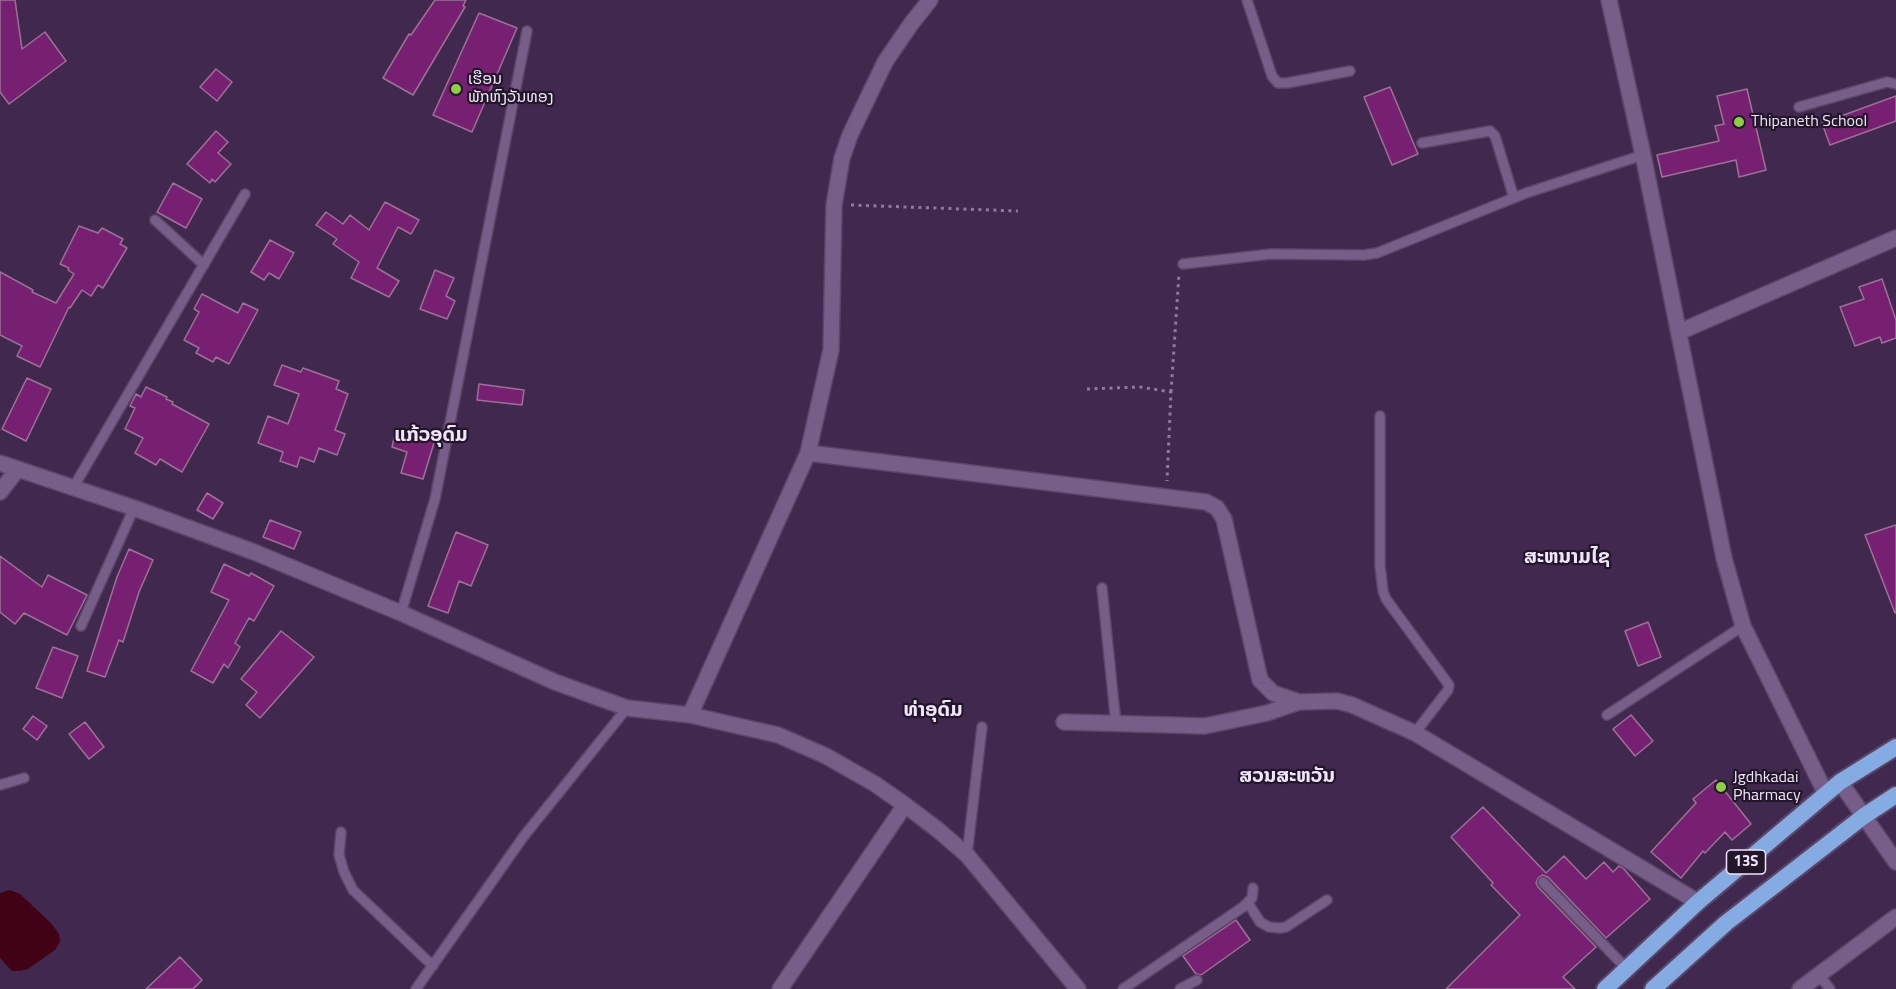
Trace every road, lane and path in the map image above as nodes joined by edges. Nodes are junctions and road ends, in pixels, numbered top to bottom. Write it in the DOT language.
graph roads {
  1 [pos="930,0"];
  2 [pos="1247,0"];
  3 [pos="1609,0"];
  4 [pos="527,31"];
  5 [pos="1350,71"];
  6 [pos="1896,84"];
  7 [pos="1799,107"];
  8 [pos="1422,143"];
  9 [pos="1643,155"];
  10 [pos="245,194"];
  11 [pos="1514,198"];
  12 [pos="834,205"];
  13 [pos="1018,211"];
  14 [pos="155,220"];
  15 [pos="1896,238"];
  16 [pos="1183,264"];
  17 [pos="204,265"];
  18 [pos="1679,332"];
  19 [pos="1087,389"];
  20 [pos="1171,392"];
  21 [pos="1380,416"];
  22 [pos="808,453"];
  23 [pos="0,463"];
  24 [pos="17,470"];
  25 [pos="73,488"];
  26 [pos="0,492"];
  27 [pos="1166,498"];
  28 [pos="134,508"];
  29 [pos="1102,588"];
  30 [pos="401,613"];
  31 [pos="81,626"];
  32 [pos="1743,626"];
  33 [pos="1299,702"];
  34 [pos="627,708"];
  35 [pos="690,715"];
  36 [pos="1607,715"];
  37 [pos="1064,722"];
  38 [pos="1116,724"];
  39 [pos="982,727"];
  40 [pos="1415,733"];
  41 [pos="1896,747"];
  42 [pos="24,778"];
  43 [pos="1840,782"];
  44 [pos="0,785"];
  45 [pos="1826,794"];
  46 [pos="1896,795"];
  47 [pos="905,805"];
  48 [pos="1864,816"];
  49 [pos="341,832"];
  50 [pos="967,855"];
  51 [pos="1896,862"];
  52 [pos="1544,882"];
  53 [pos="1253,888"];
  54 [pos="1327,900"];
  55 [pos="1698,902"];
  56 [pos="1248,903"];
  57 [pos="1896,917"];
  58 [pos="433,966"];
  59 [pos="1626,968"];
  60 [pos="1819,975"];
  61 [pos="1197,980"];
  62 [pos="417,989"];
  63 [pos="780,989"];
  64 [pos="1078,989"];
  65 [pos="1123,989"];
  66 [pos="1180,989"];
  67 [pos="1605,989"];
  68 [pos="1653,989"];
  69 [pos="1800,989"];
  70 [pos="1830,989"];
  1 -- 12 [label="street"];
  2 -- 5 [label="lane"];
  3 -- 9 [label="street"];
  4 -- 30 [label="lane"];
  6 -- 7 [label="lane"];
  8 -- 11 [label="lane"];
  9 -- 11 [label="lane"];
  9 -- 18 [label="street"];
  10 -- 17 [label="lane"];
  11 -- 16 [label="lane"];
  12 -- 13 [label="path"];
  12 -- 22 [label="street"];
  14 -- 17 [label="lane"];
  15 -- 18 [label="street"];
  16 -- 20 [label="path"];
  17 -- 25 [label="lane"];
  18 -- 32 [label="street"];
  19 -- 20 [label="path"];
  20 -- 27 [label="path"];
  21 -- 40 [label="lane"];
  22 -- 27 [label="street"];
  22 -- 35 [label="street"];
  23 -- 24 [label="street"];
  24 -- 25 [label="street"];
  24 -- 26 [label="street"];
  25 -- 28 [label="street"];
  27 -- 33 [label="street"];
  28 -- 30 [label="street"];
  28 -- 31 [label="lane"];
  29 -- 38 [label="lane"];
  30 -- 34 [label="street"];
  32 -- 36 [label="lane"];
  32 -- 45 [label="street"];
  33 -- 38 [label="street"];
  33 -- 40 [label="street"];
  34 -- 35 [label="street"];
  34 -- 58 [label="lane"];
  35 -- 47 [label="street"];
  37 -- 38 [label="street"];
  39 -- 50 [label="lane"];
  40 -- 55 [label="street"];
  41 -- 43 [label="highway, 13S"];
  42 -- 44 [label="lane"];
  43 -- 45 [label="highway, 13S"];
  43 -- 48 [label="street"];
  45 -- 55 [label="highway, 13S"];
  46 -- 48 [label="highway, 13S"];
  47 -- 50 [label="street"];
  47 -- 63 [label="street"];
  48 -- 51 [label="street"];
  48 -- 68 [label="highway, 13S"];
  49 -- 58 [label="lane"];
  50 -- 64 [label="street"];
  52 -- 59 [label="lane"];
  53 -- 56 [label="lane"];
  54 -- 56 [label="lane"];
  55 -- 59 [label="highway, 13S"];
  56 -- 65 [label="lane"];
  57 -- 60 [label="street"];
  58 -- 62 [label="lane"];
  59 -- 67 [label="highway, 13S"];
  60 -- 69 [label="street"];
  60 -- 70 [label="lane"];
  61 -- 66 [label="lane"];
}
